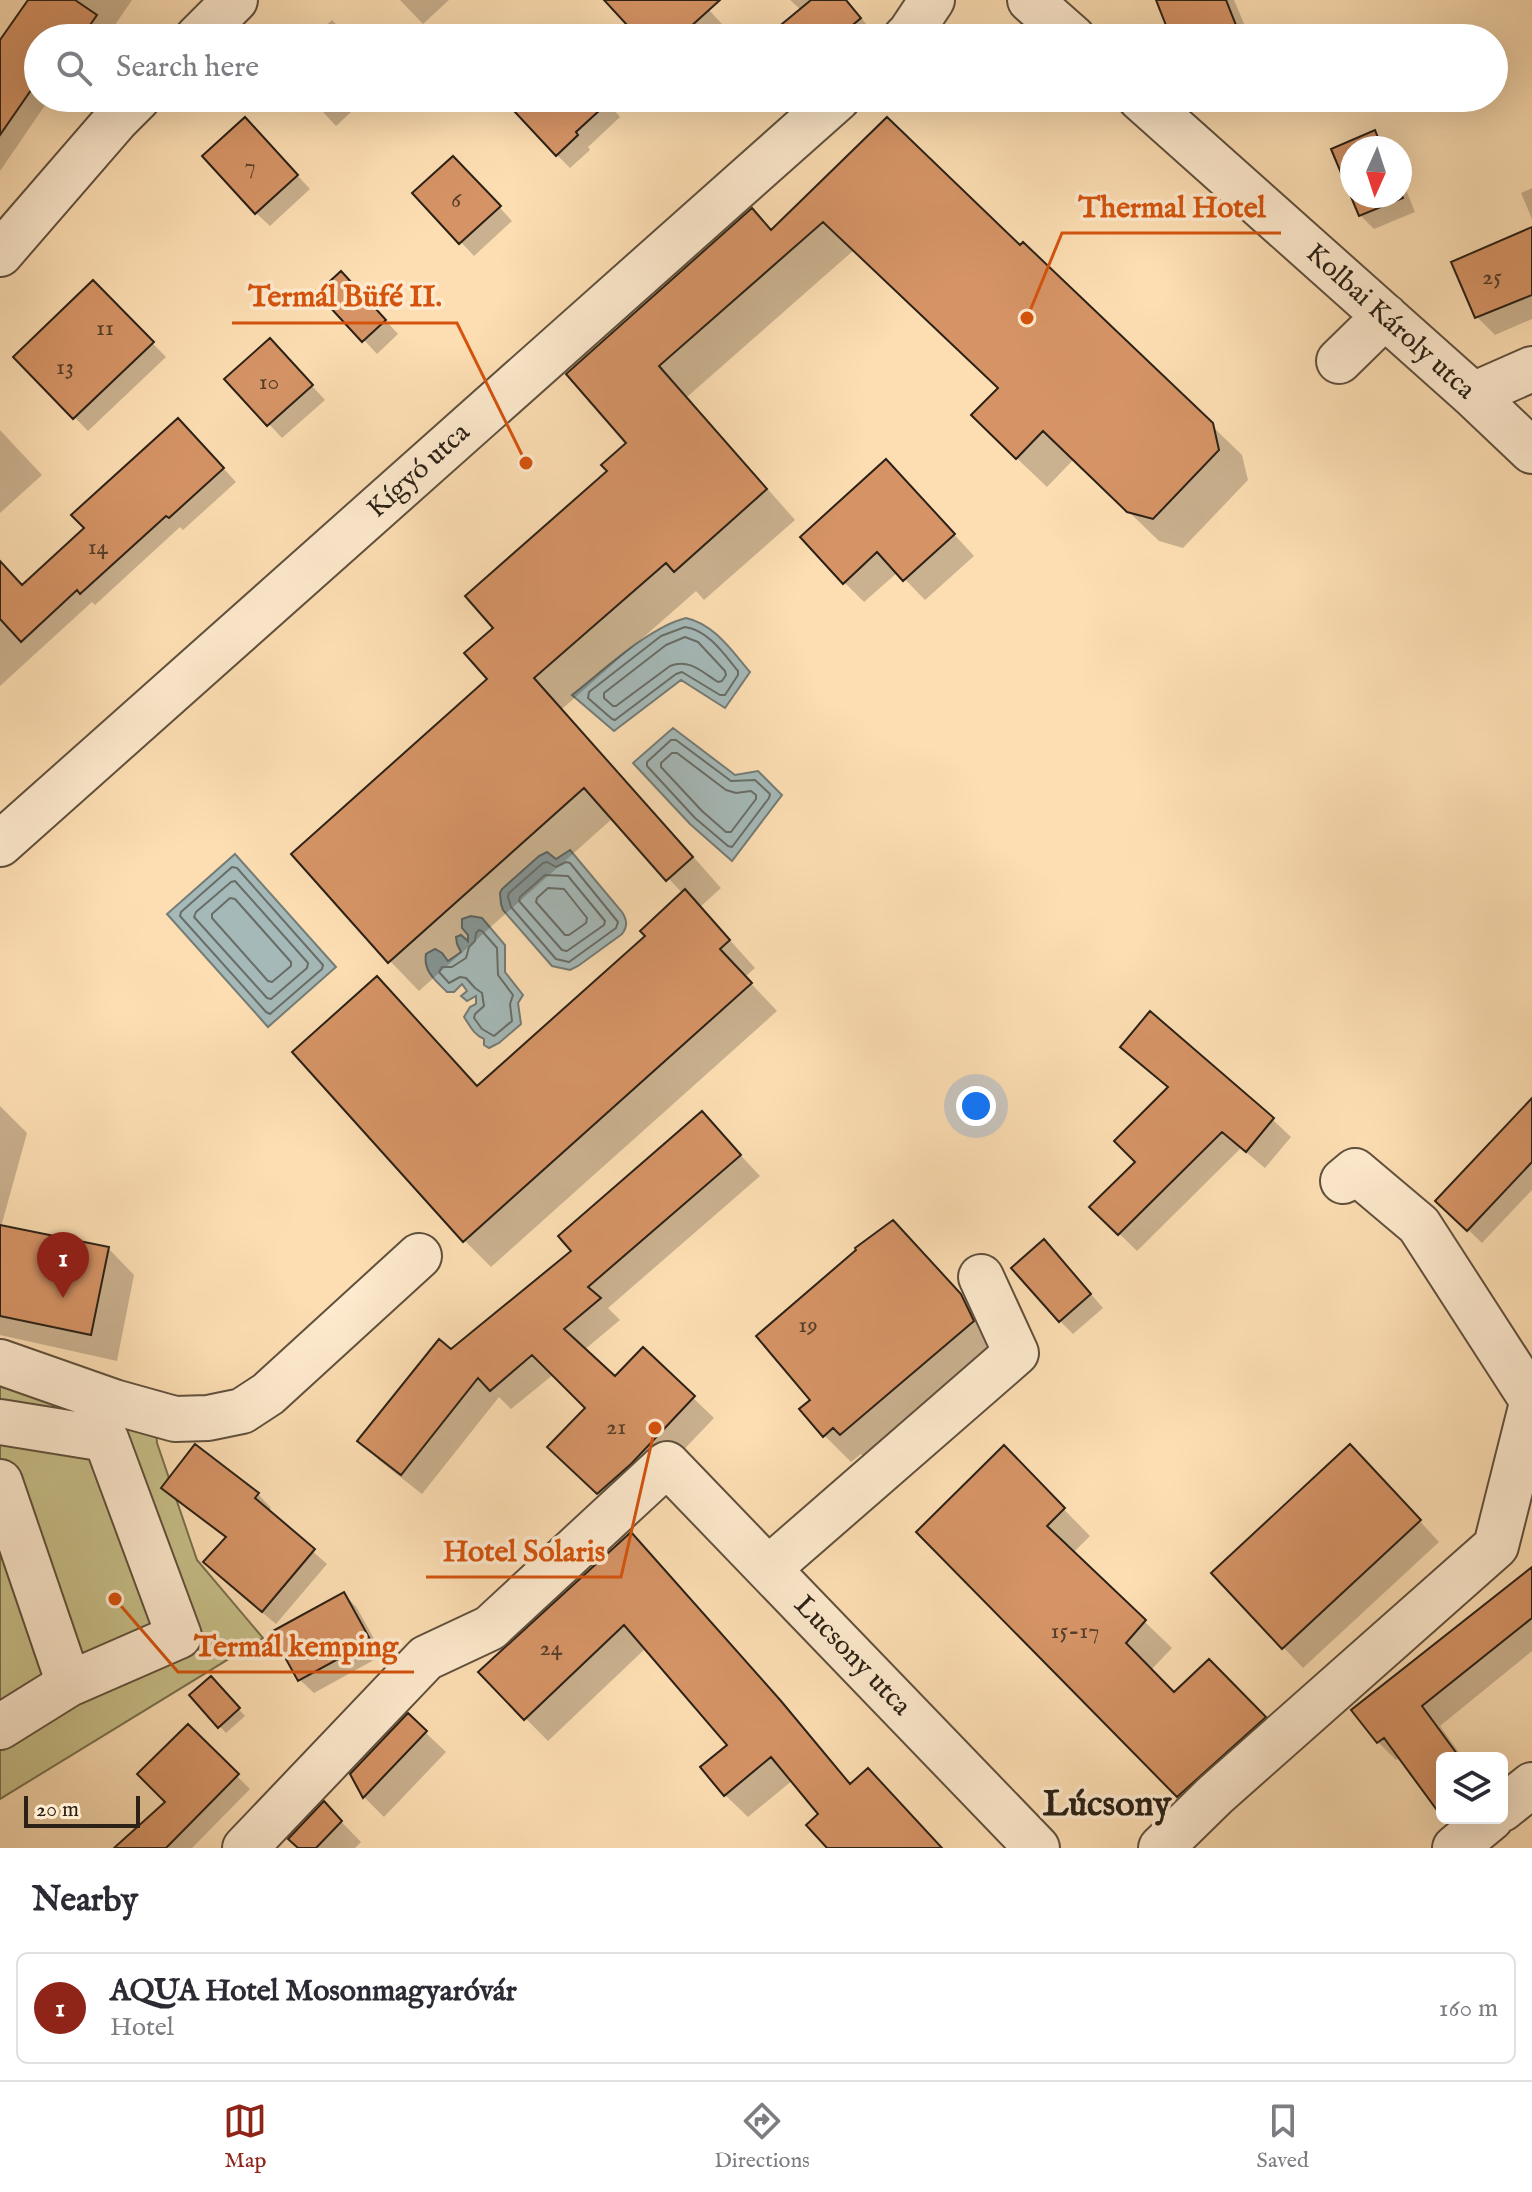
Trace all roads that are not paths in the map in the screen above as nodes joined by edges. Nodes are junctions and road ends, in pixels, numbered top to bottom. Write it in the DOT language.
graph roads {
  1 [pos="235,0"];
  2 [pos="1030,0"];
  3 [pos="211,24"];
  4 [pos="1057,24"];
  5 [pos="124,112"];
  6 [pos="822,112"];
  7 [pos="1156,112"];
  8 [pos="0,254"];
  9 [pos="1385,316"];
  10 [pos="1339,361"];
  11 [pos="1532,369"];
  12 [pos="1473,395"];
  13 [pos="1532,451"];
  14 [pos="0,844"];
  15 [pos="1343,1181"];
  16 [pos="419,1256"];
  17 [pos="981,1277"];
  18 [pos="0,1362"];
  19 [pos="1532,1402"];
  20 [pos="0,1422"];
  21 [pos="0,1482"];
  22 [pos="768,1569"];
  23 [pos="69,1684"];
  24 [pos="0,1727"];
  25 [pos="1532,1785"];
  26 [pos="1508,1804"];
  27 [pos="1484,1824"];
  28 [pos="245,1848"];
  29 [pos="1037,1848"];
  30 [pos="1161,1848"];
  31 [pos="1455,1848"];
  1 -- 3 [label="street"];
  2 -- 4 [label="street"];
  5 -- 8 [label="street"];
  6 -- 14 [label="street, Kígyó utca"];
  7 -- 9 [label="street, Kolbai Károly utca"];
  9 -- 10 [label="street"];
  9 -- 12 [label="street, Kolbai Károly utca"];
  11 -- 12 [label="street"];
  12 -- 13 [label="street, Kolbai Károly utca"];
  15 -- 19 [label="street"];
  16 -- 18 [label="street"];
  17 -- 22 [label="street"];
  19 -- 30 [label="street"];
  20 -- 23 [label="street"];
  21 -- 23 [label="street"];
  22 -- 28 [label="street, Lucsony utca"];
  22 -- 29 [label="street, Lucsony utca"];
  23 -- 24 [label="street"];
  25 -- 26 [label="street"];
  27 -- 31 [label="street"];
}
